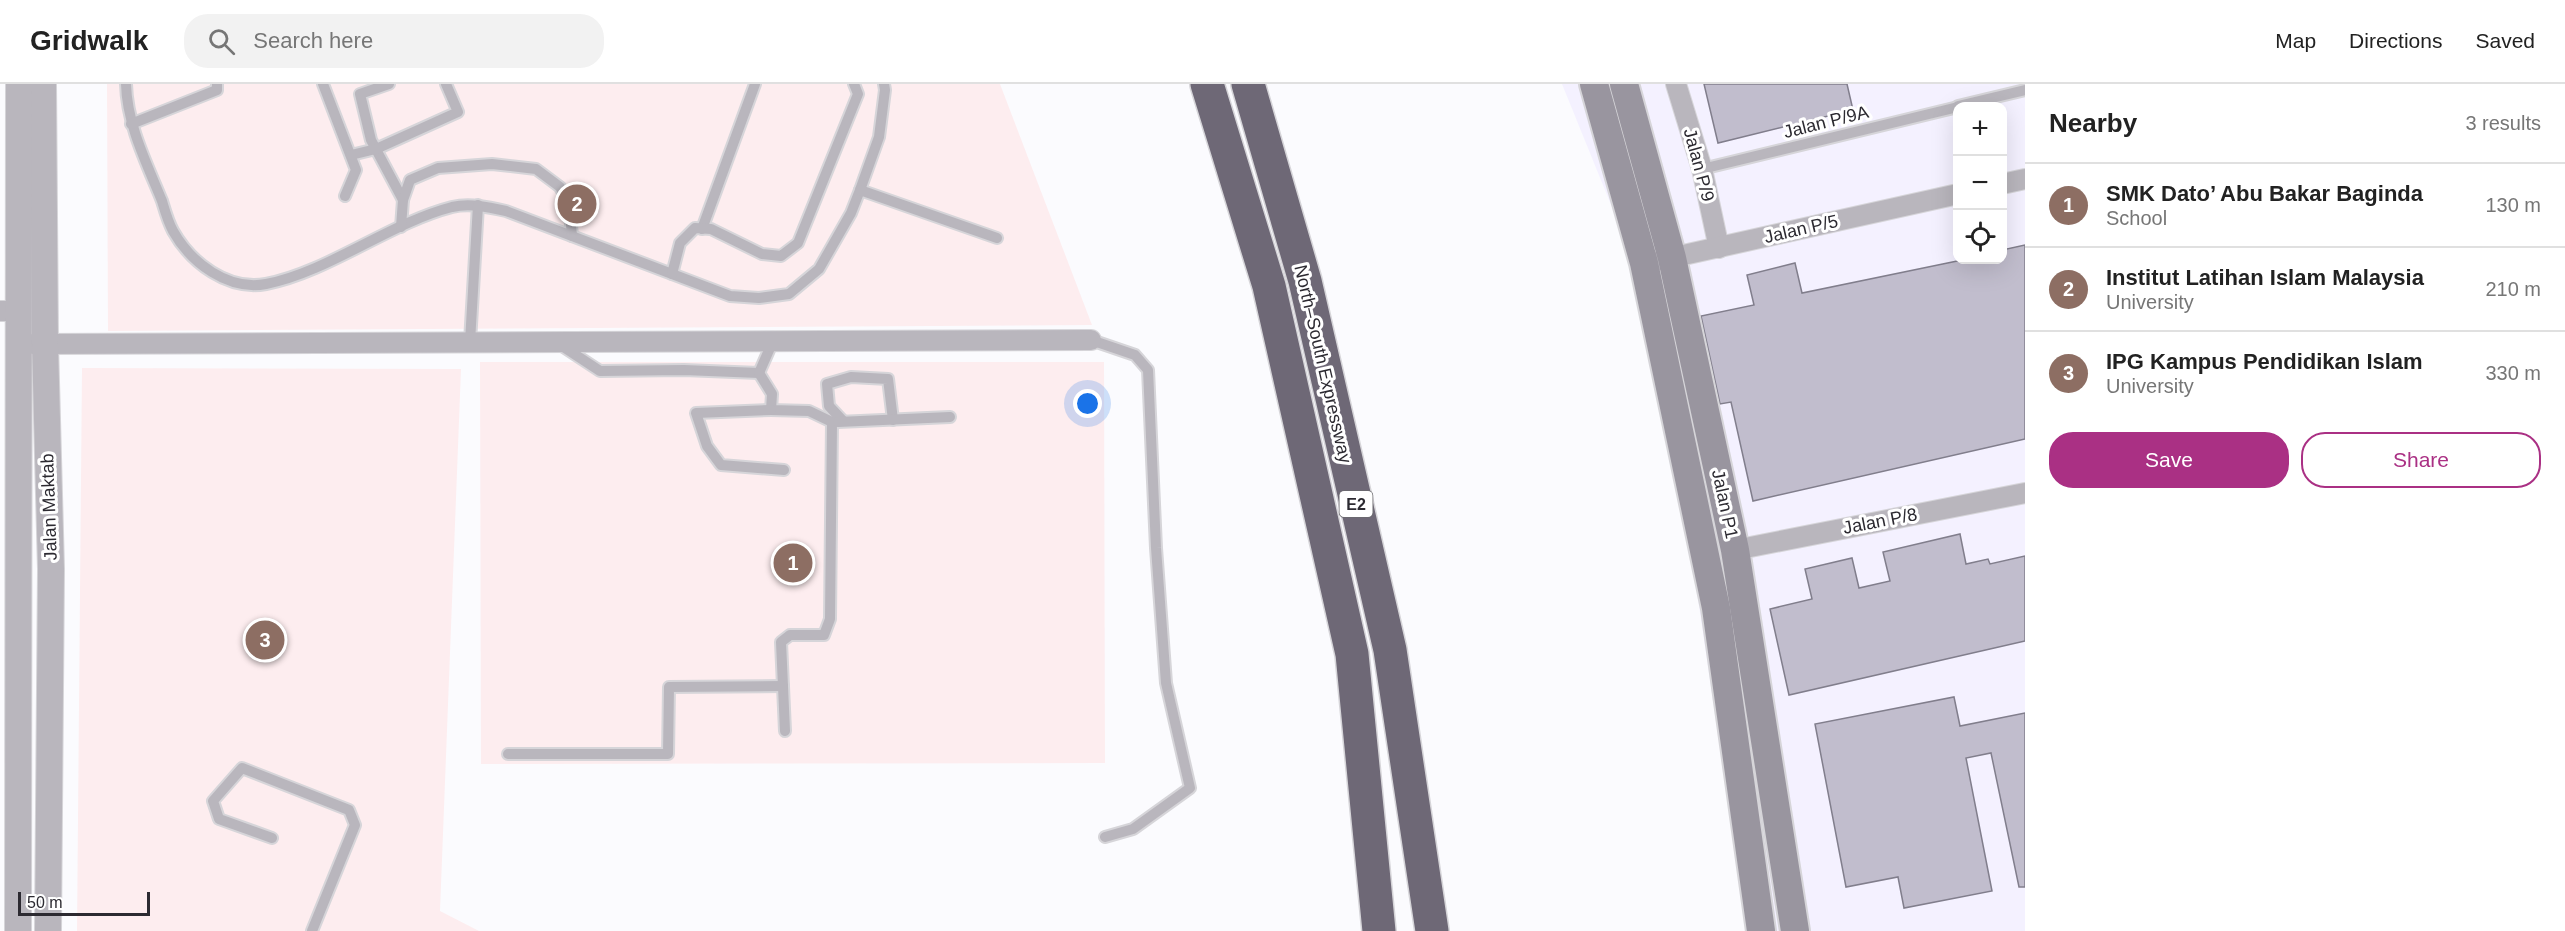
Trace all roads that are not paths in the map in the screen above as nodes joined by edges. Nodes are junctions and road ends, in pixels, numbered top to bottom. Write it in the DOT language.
graph roads {
  1 [pos="19,84"];
  2 [pos="43,84"];
  3 [pos="126,84"];
  4 [pos="323,84"];
  5 [pos="389,84"];
  6 [pos="446,84"];
  7 [pos="755,84"];
  8 [pos="854,84"];
  9 [pos="884,84"];
  10 [pos="1207,84"];
  11 [pos="1248,84"];
  12 [pos="1594,84"];
  13 [pos="1624,84"];
  14 [pos="1676,84"];
  15 [pos="217,87"];
  16 [pos="2025,90"];
  17 [pos="1975,102"];
  18 [pos="1953,107"];
  19 [pos="131,123"];
  20 [pos="376,149"];
  21 [pos="351,155"];
  22 [pos="1702,169"];
  23 [pos="2025,179"];
  24 [pos="2007,183"];
  25 [pos="860,190"];
  26 [pos="1953,195"];
  27 [pos="345,196"];
  28 [pos="403,200"];
  29 [pos="478,205"];
  30 [pos="401,227"];
  31 [pos="702,229"];
  32 [pos="572,236"];
  33 [pos="997,238"];
  34 [pos="1719,248"];
  35 [pos="1672,258"];
  36 [pos="1644,263"];
  37 [pos="672,274"];
  38 [pos="9,311"];
  39 [pos="1090,340"];
  40 [pos="773,341"];
  41 [pos="470,342"];
  42 [pos="556,342"];
  43 [pos="18,344"];
  44 [pos="45,344"];
  45 [pos="759,373"];
  46 [pos="771,410"];
  47 [pos="950,417"];
  48 [pos="893,420"];
  49 [pos="838,422"];
  50 [pos="784,470"];
  51 [pos="2025,493"];
  52 [pos="1735,550"];
  53 [pos="783,687"];
  54 [pos="785,732"];
  55 [pos="508,754"];
  56 [pos="1105,837"];
  57 [pos="272,838"];
  58 [pos="18,931"];
  59 [pos="48,931"];
  60 [pos="312,931"];
  61 [pos="1379,931"];
  62 [pos="1432,931"];
  63 [pos="1761,931"];
  64 [pos="1795,931"];
  1 -- 38 [label="street, Jalan Maktab"];
  2 -- 44 [label="street, Jalan Maktab"];
  3 -- 19 [label="lane"];
  4 -- 21 [label="lane"];
  5 -- 20 [label="lane"];
  6 -- 20 [label="lane"];
  7 -- 31 [label="lane"];
  8 -- 31 [label="lane"];
  9 -- 25 [label="lane"];
  10 -- 61 [label="highway, North–South Expressway / E2"];
  11 -- 62 [label="highway, North–South Expressway / E2"];
  12 -- 36 [label="main road, Jalan P1"];
  13 -- 35 [label="main road, Jalan P1"];
  14 -- 22 [label="street, Jalan P/9"];
  15 -- 19 [label="lane"];
  16 -- 17 [label="lane, Jalan P/9A"];
  18 -- 22 [label="lane, Jalan P/9A"];
  19 -- 30 [label="lane"];
  20 -- 21 [label="lane"];
  20 -- 28 [label="lane"];
  21 -- 27 [label="lane"];
  22 -- 34 [label="street, Jalan P/9"];
  23 -- 24 [label="street"];
  25 -- 33 [label="lane"];
  25 -- 37 [label="lane"];
  26 -- 34 [label="street, Jalan P/5"];
  28 -- 30 [label="lane"];
  28 -- 32 [label="lane"];
  29 -- 30 [label="lane"];
  29 -- 32 [label="lane"];
  29 -- 41 [label="lane"];
  31 -- 37 [label="lane"];
  32 -- 37 [label="lane"];
  34 -- 35 [label="street, Jalan P/5"];
  35 -- 36 [label="street, Jalan P/5"];
  35 -- 52 [label="main road, Jalan P1"];
  36 -- 63 [label="main road, Jalan P1"];
  38 -- 43 [label="street, Jalan Maktab"];
  39 -- 40 [label="street"];
  39 -- 56 [label="lane"];
  40 -- 42 [label="street"];
  40 -- 45 [label="lane"];
  41 -- 42 [label="street"];
  41 -- 44 [label="street"];
  42 -- 45 [label="lane"];
  43 -- 44 [label="street"];
  43 -- 58 [label="street, Jalan Maktab"];
  44 -- 59 [label="street, Jalan Maktab"];
  45 -- 46 [label="lane"];
  46 -- 49 [label="lane"];
  46 -- 50 [label="lane"];
  47 -- 48 [label="lane"];
  48 -- 49 [label="lane"];
  48 -- 49 [label="lane"];
  49 -- 53 [label="lane"];
  51 -- 52 [label="street, Jalan P/8"];
  52 -- 64 [label="main road, Jalan P1"];
  53 -- 54 [label="lane"];
  53 -- 55 [label="lane"];
  57 -- 60 [label="lane"];
}
